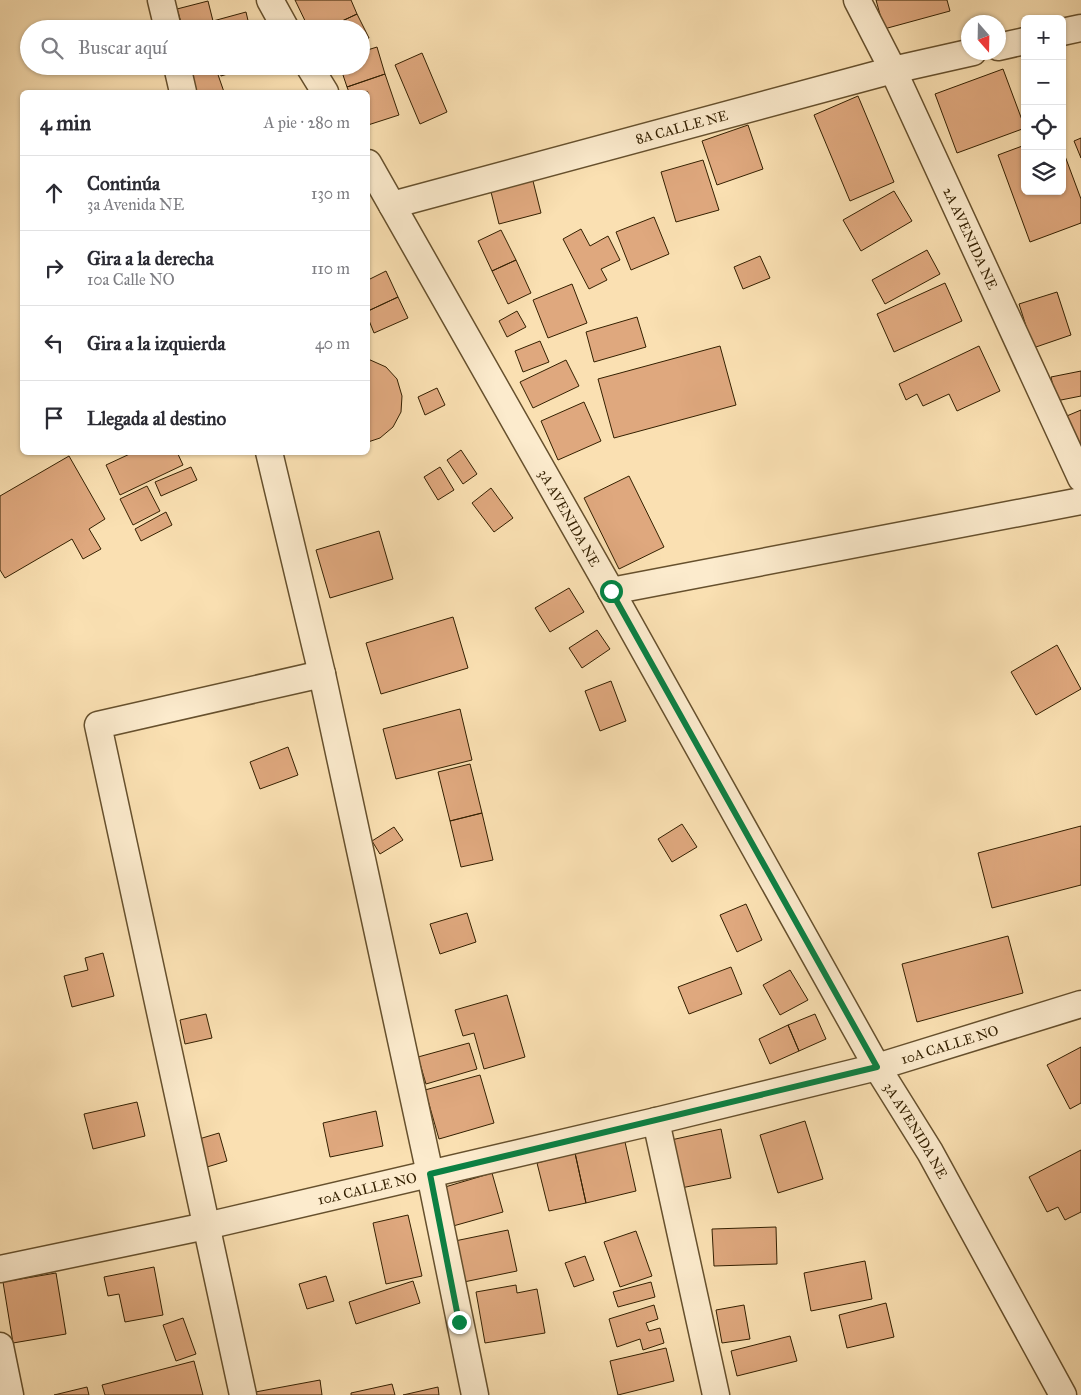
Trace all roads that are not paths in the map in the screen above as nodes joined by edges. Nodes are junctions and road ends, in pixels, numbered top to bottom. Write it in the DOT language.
graph roads {
  1 [pos="161,0"];
  2 [pos="270,0"];
  3 [pos="857,0"];
  4 [pos="166,20"];
  5 [pos="281,20"];
  6 [pos="1081,28"];
  7 [pos="1066,31"];
  8 [pos="1021,42"];
  9 [pos="1006,45"];
  10 [pos="961,55"];
  11 [pos="892,70"];
  12 [pos="179,75"];
  13 [pos="315,75"];
  14 [pos="183,90"];
  15 [pos="324,90"];
  16 [pos="370,166"];
  17 [pos="392,205"];
  18 [pos="270,455"];
  19 [pos="1081,478"];
  20 [pos="1081,501"];
  21 [pos="611,591"];
  22 [pos="322,674"];
  23 [pos="1081,1004"];
  24 [pos="877,1067"];
  25 [pos="656,1121"];
  26 [pos="430,1174"];
  27 [pos="206,1226"];
  28 [pos="0,1270"];
  29 [pos="0,1346"];
  30 [pos="10,1395"];
  31 [pos="243,1395"];
  32 [pos="475,1395"];
  33 [pos="716,1395"];
  34 [pos="1063,1395"];
  1 -- 4 [label="street"];
  2 -- 5 [label="street"];
  3 -- 11 [label="street, 2A AVENIDA NE"];
  6 -- 7 [label="street"];
  8 -- 9 [label="street"];
  10 -- 11 [label="street, 8A CALLE NE"];
  11 -- 17 [label="street, 8A CALLE NE"];
  11 -- 19 [label="street, 2A AVENIDA NE"];
  12 -- 14 [label="street"];
  13 -- 15 [label="street"];
  16 -- 17 [label="street, 3A AVENIDA NE"];
  17 -- 21 [label="street, 3A AVENIDA NE"];
  18 -- 22 [label="street"];
  20 -- 21 [label="street"];
  21 -- 24 [label="street, 3A AVENIDA NE"];
  22 -- 26 [label="street"];
  22 -- 27 [label="street"];
  23 -- 24 [label="street, 10A CALLE NO"];
  24 -- 25 [label="street, 10A CALLE NO"];
  24 -- 34 [label="street, 3A AVENIDA NE"];
  25 -- 26 [label="street, 10A CALLE NO"];
  25 -- 33 [label="street"];
  26 -- 27 [label="street, 10A CALLE NO"];
  26 -- 32 [label="street"];
  27 -- 28 [label="street, 10A CALLE NO"];
  27 -- 31 [label="street"];
  29 -- 30 [label="street"];
}
